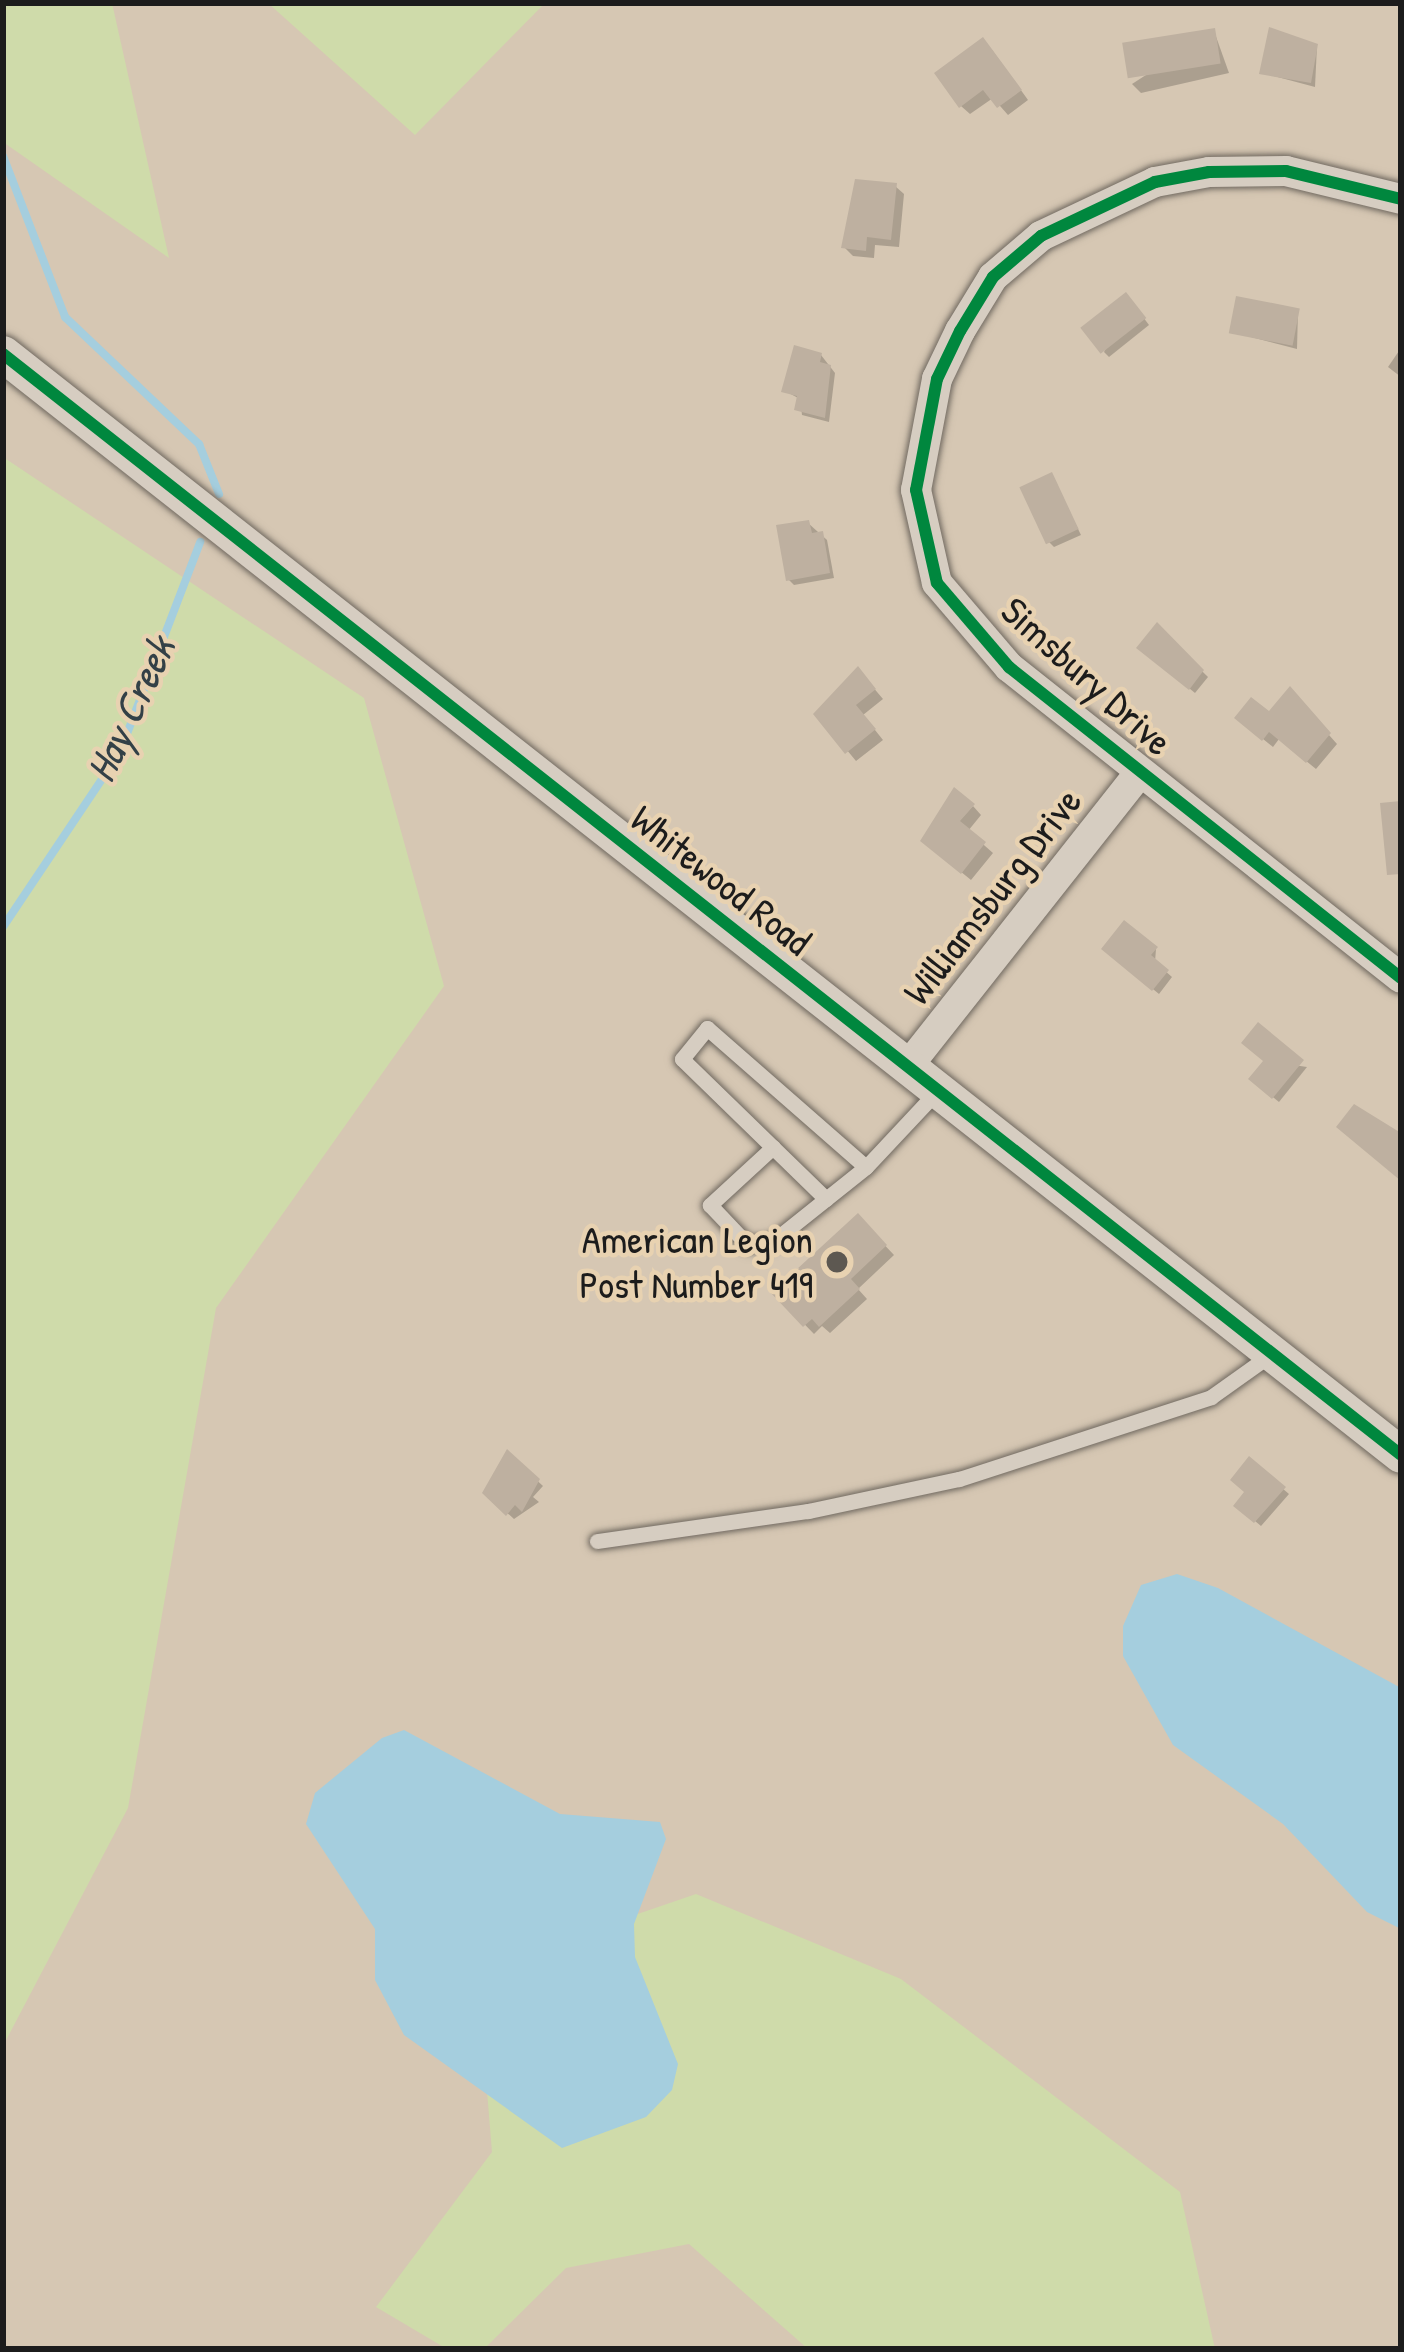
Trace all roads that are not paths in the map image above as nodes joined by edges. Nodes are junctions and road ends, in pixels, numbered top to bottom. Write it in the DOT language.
graph roads {
  1 [pos="1401,199"];
  2 [pos="3,354"];
  3 [pos="1137,776"];
  4 [pos="1401,978"];
  5 [pos="908,1066"];
  6 [pos="940,1089"];
  7 [pos="773,1148"];
  8 [pos="866,1167"];
  9 [pos="826,1199"];
  10 [pos="1274,1353"];
  11 [pos="1401,1455"];
  12 [pos="597,1541"];
  1 -- 3 [label="street, Simsbury Drive"];
  2 -- 5 [label="street, Whitewood Road"];
  3 -- 4 [label="street, Simsbury Drive"];
  3 -- 5 [label="street, Williamsburg Drive"];
  5 -- 6 [label="street, Whitewood Road"];
  6 -- 8 [label="lane"];
  6 -- 10 [label="street, Whitewood Road"];
  7 -- 8 [label="lane"];
  7 -- 9 [label="lane"];
  7 -- 9 [label="lane"];
  8 -- 9 [label="lane"];
  10 -- 11 [label="street, Whitewood Road"];
  10 -- 12 [label="lane"];
}
